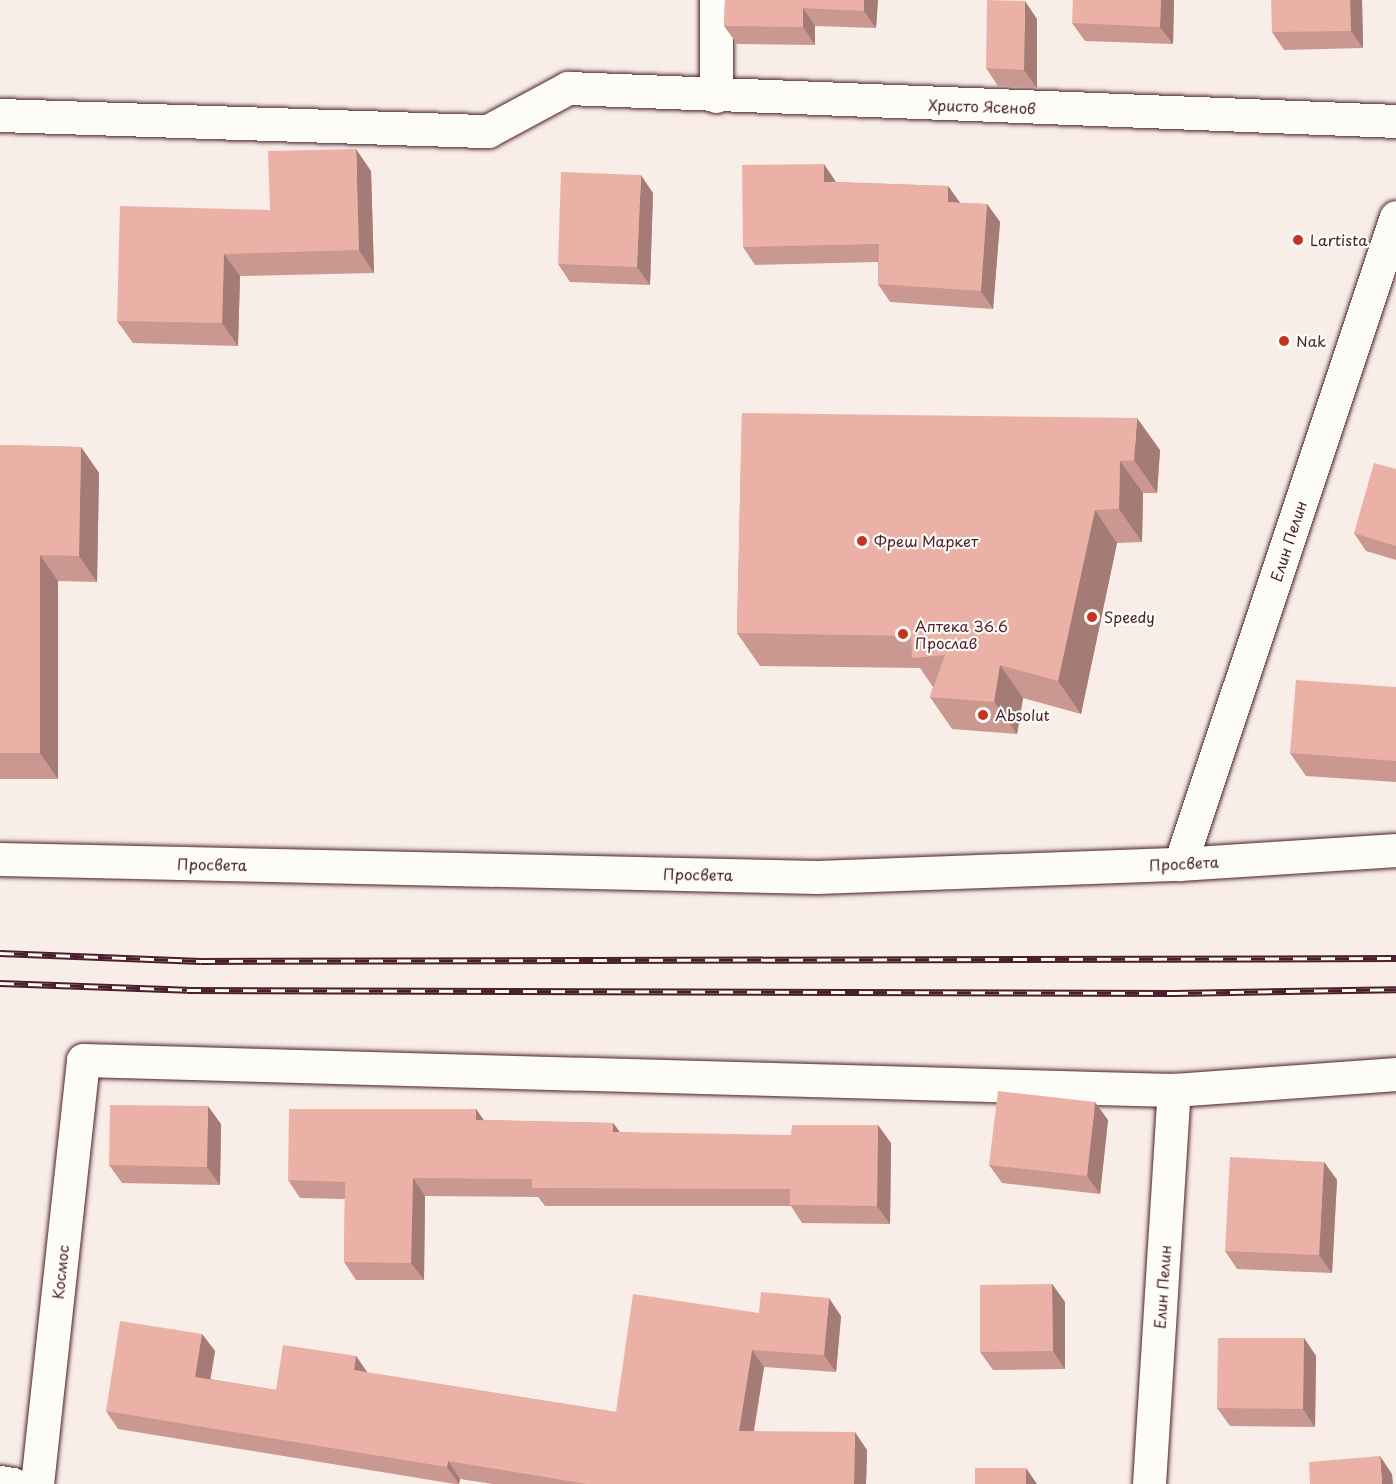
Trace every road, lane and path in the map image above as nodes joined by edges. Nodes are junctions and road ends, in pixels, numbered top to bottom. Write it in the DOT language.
graph roads {
  1 [pos="716,0"];
  2 [pos="716,96"];
  3 [pos="0,115"];
  4 [pos="1396,121"];
  5 [pos="1396,217"];
  6 [pos="1396,850"];
  7 [pos="0,859"];
  8 [pos="1180,864"];
  9 [pos="1396,1074"];
  10 [pos="1174,1090"];
  11 [pos="0,1482"];
  12 [pos="13,1484"];
  13 [pos="37,1484"];
  14 [pos="1149,1484"];
  1 -- 2 [label="street"];
  2 -- 3 [label="street, Христо Ясенов"];
  2 -- 4 [label="street, Христо Ясенов"];
  5 -- 8 [label="street, Елин Пелин"];
  6 -- 8 [label="street, Просвета"];
  7 -- 8 [label="street, Просвета"];
  9 -- 10 [label="street"];
  10 -- 13 [label="street, Космос"];
  10 -- 14 [label="street, Елин Пелин"];
  11 -- 12 [label="street"];
}
